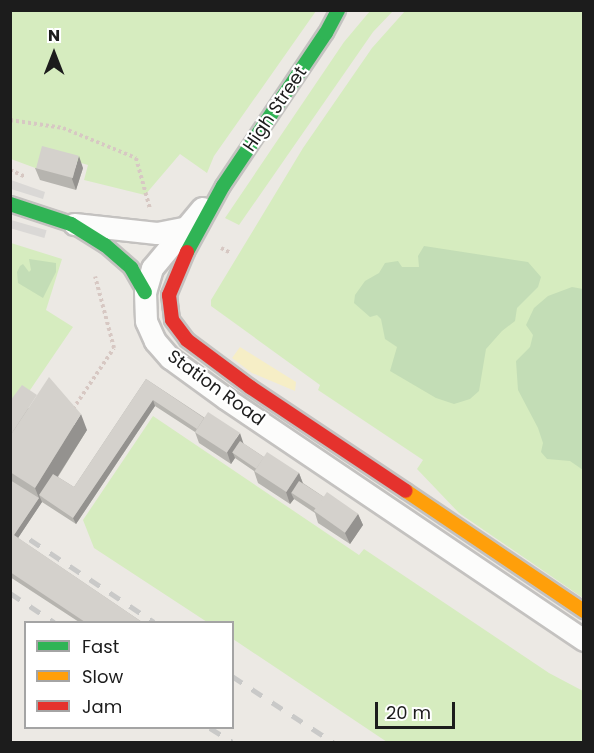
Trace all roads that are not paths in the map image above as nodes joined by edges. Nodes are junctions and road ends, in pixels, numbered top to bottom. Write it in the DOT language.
graph roads {
  1 [pos="338,10"];
  2 [pos="350,10"];
  3 [pos="326,33"];
  4 [pos="223,186"];
  5 [pos="10,204"];
  6 [pos="71,224"];
  7 [pos="183,228"];
  8 [pos="145,292"];
  9 [pos="584,611"];
  10 [pos="584,640"];
  1 -- 3 [label="street, High Street"];
  2 -- 3 [label="street, High Street"];
  3 -- 4 [label="street, High Street"];
  4 -- 7 [label="street, Station Road"];
  4 -- 9 [label="street, Station Road"];
  5 -- 6 [label="street"];
  6 -- 7 [label="street"];
  6 -- 8 [label="street"];
  7 -- 8 [label="street, Station Road"];
  8 -- 10 [label="street, Station Road"];
}
